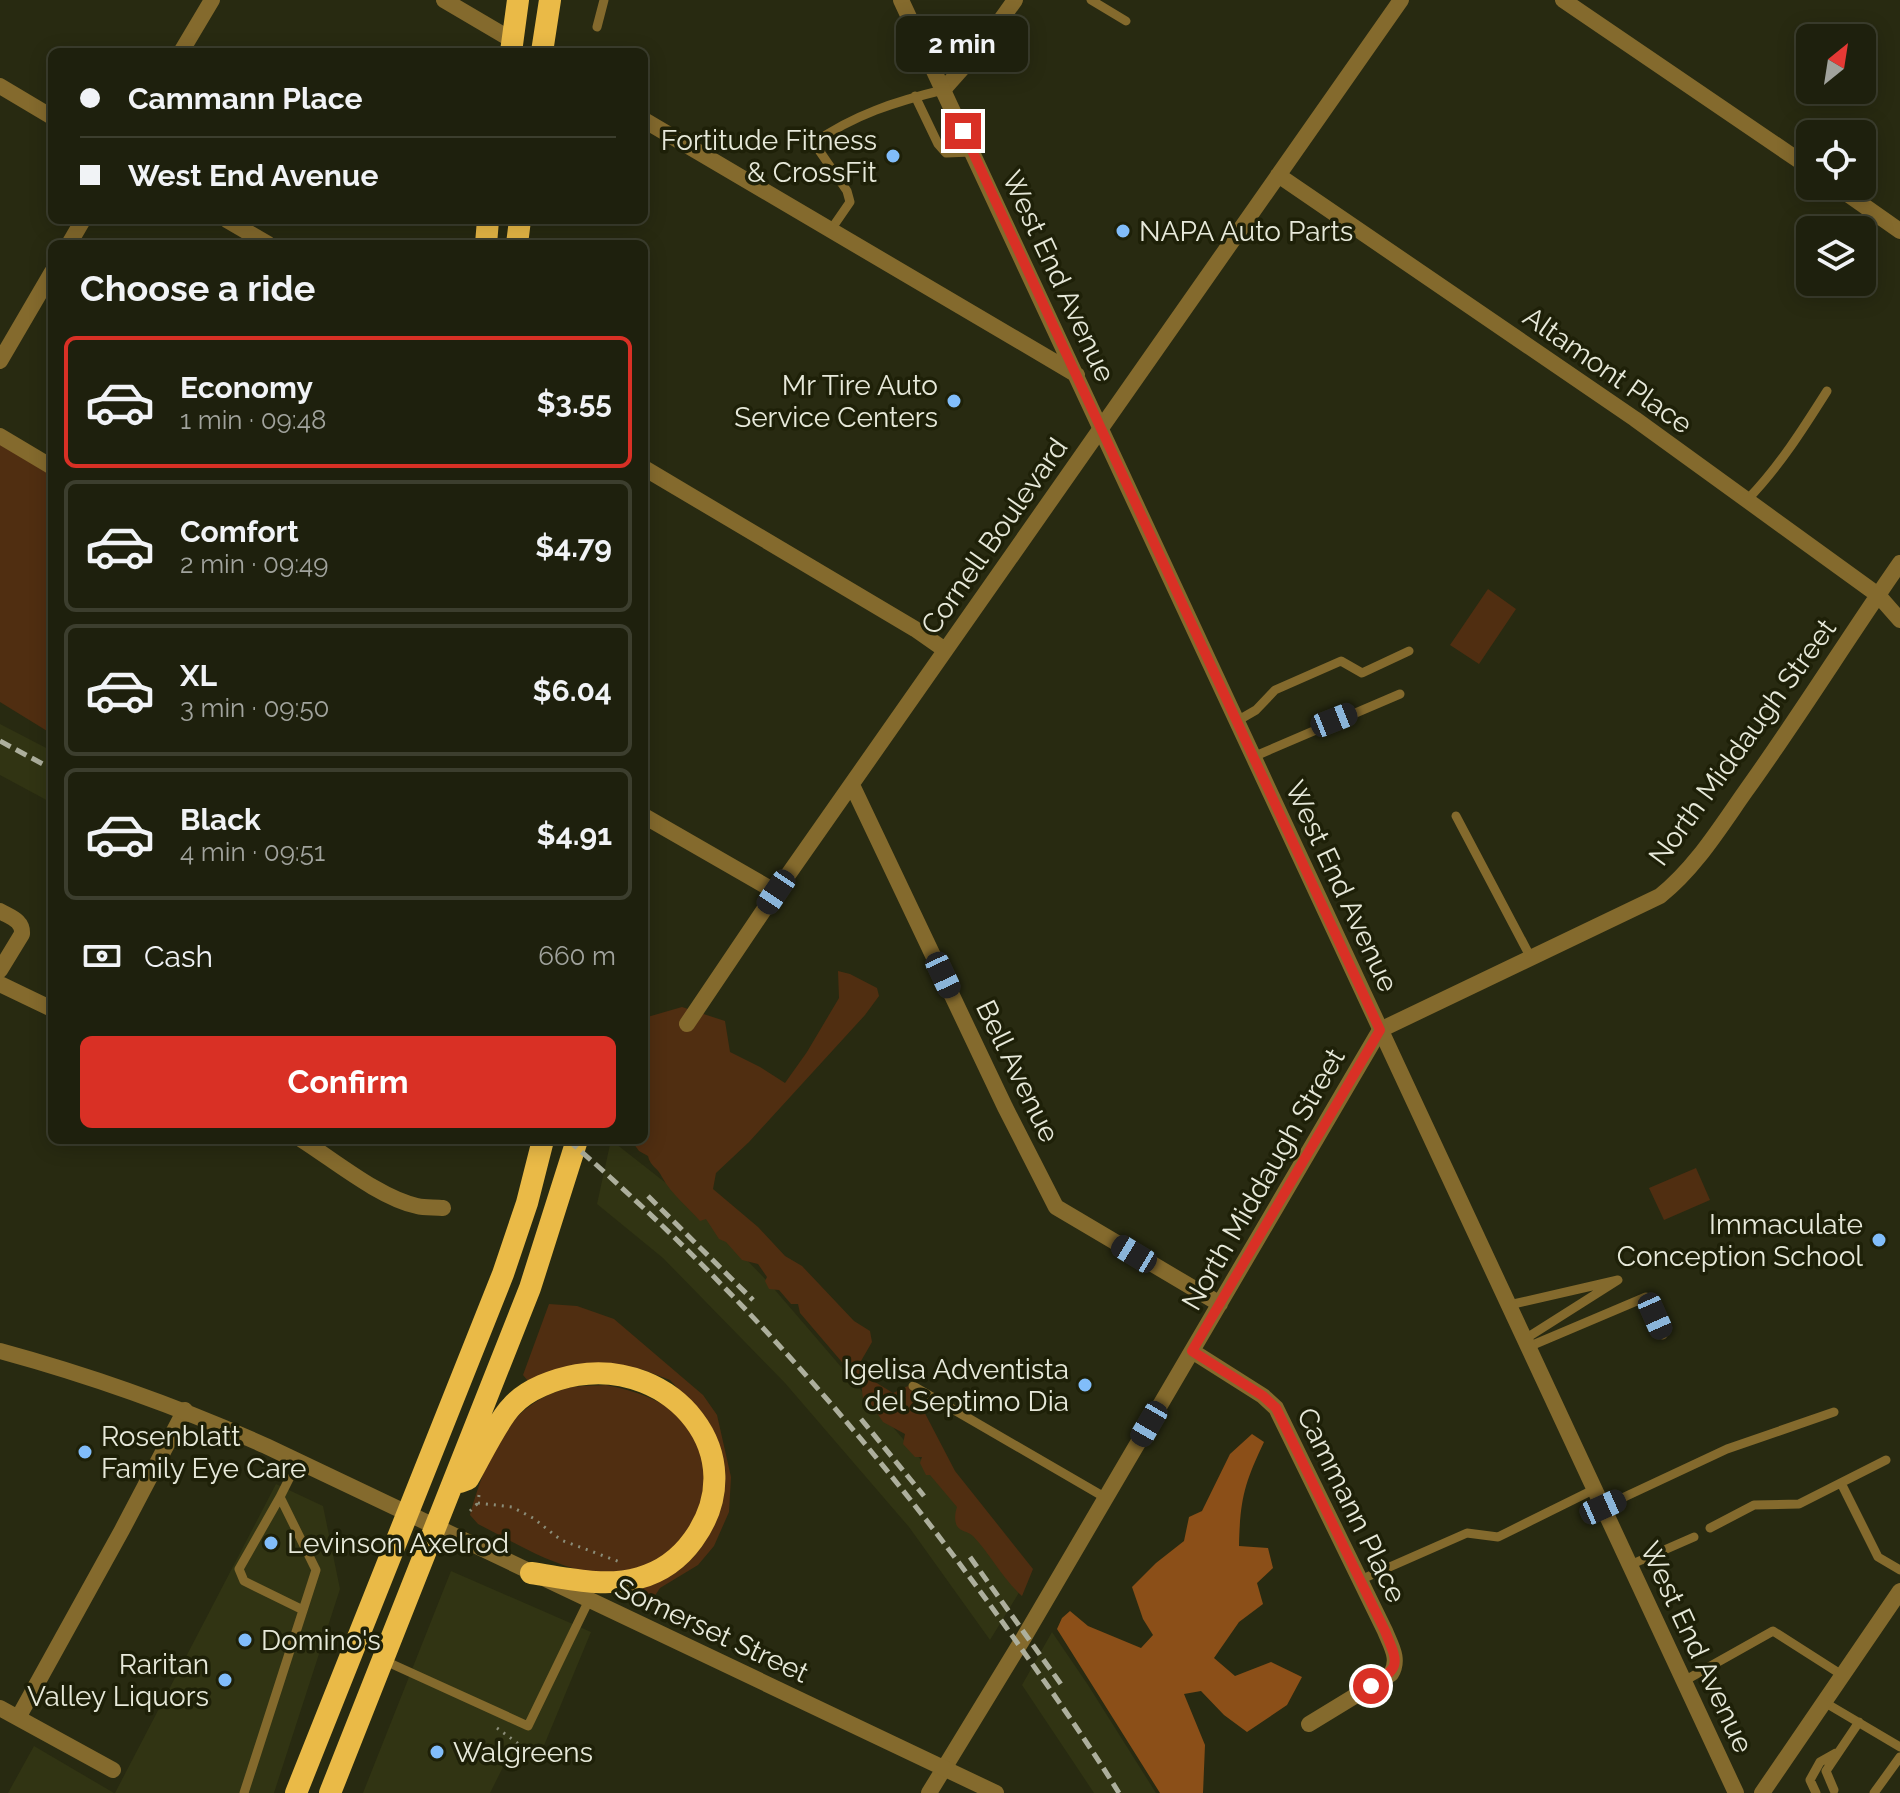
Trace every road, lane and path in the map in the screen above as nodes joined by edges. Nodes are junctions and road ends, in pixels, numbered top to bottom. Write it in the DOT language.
graph roads {
  1 [pos="212,0"];
  2 [pos="444,0"];
  3 [pos="518,0"];
  4 [pos="550,0"];
  5 [pos="604,0"];
  6 [pos="901,0"];
  7 [pos="1015,0"];
  8 [pos="1091,0"];
  9 [pos="1401,0"];
  10 [pos="1563,0"];
  11 [pos="1126,21"];
  12 [pos="597,27"];
  13 [pos="511,46"];
  14 [pos="183,48"];
  15 [pos="543,48"];
  16 [pos="0,86"];
  17 [pos="943,90"];
  18 [pos="915,96"];
  19 [pos="48,115"];
  20 [pos="648,122"];
  21 [pos="972,152"];
  22 [pos="1796,158"];
  23 [pos="1278,175"];
  24 [pos="1856,200"];
  25 [pos="234,224"];
  26 [pos="830,231"];
  27 [pos="1900,231"];
  28 [pos="261,240"];
  29 [pos="48,279"];
  30 [pos="0,361"];
  31 [pos="1077,375"];
  32 [pos="1827,391"];
  33 [pos="1101,430"];
  34 [pos="0,436"];
  35 [pos="48,465"];
  36 [pos="648,470"];
  37 [pos="1747,500"];
  38 [pos="1900,563"];
  39 [pos="1878,595"];
  40 [pos="1900,620"];
  41 [pos="945,650"];
  42 [pos="1409,651"];
  43 [pos="1400,694"];
  44 [pos="1237,721"];
  45 [pos="1253,757"];
  46 [pos="852,785"];
  47 [pos="1456,816"];
  48 [pos="648,818"];
  49 [pos="776,892"];
  50 [pos="0,911"];
  51 [pos="1531,958"];
  52 [pos="0,970"];
  53 [pos="0,984"];
  54 [pos="48,1007"];
  55 [pos="687,1024"];
  56 [pos="1380,1030"];
  57 [pos="308,1144"];
  58 [pos="542,1144"];
  59 [pos="576,1144"];
  60 [pos="443,1208"];
  61 [pos="1220,1304"];
  62 [pos="1509,1305"];
  63 [pos="1663,1335"];
  64 [pos="1526,1343"];
  65 [pos="0,1351"];
  66 [pos="1192,1351"];
  67 [pos="913,1386"];
  68 [pos="185,1410"];
  69 [pos="1834,1412"];
  70 [pos="1886,1460"];
  71 [pos="298,1461"];
  72 [pos="1841,1483"];
  73 [pos="452,1486"];
  74 [pos="1595,1489"];
  75 [pos="479,1493"];
  76 [pos="280,1497"];
  77 [pos="1106,1498"];
  78 [pos="478,1503"];
  79 [pos="1603,1507"];
  80 [pos="470,1511"];
  81 [pos="406,1514"];
  82 [pos="435,1528"];
  83 [pos="1710,1528"];
  84 [pos="1694,1537"];
  85 [pos="1630,1565"];
  86 [pos="1900,1570"];
  87 [pos="624,1571"];
  88 [pos="531,1573"];
  89 [pos="1360,1580"];
  90 [pos="1900,1591"];
  91 [pos="589,1600"];
  92 [pos="303,1610"];
  93 [pos="381,1659"];
  94 [pos="1842,1675"];
  95 [pos="1684,1681"];
  96 [pos="1824,1702"];
  97 [pos="0,1708"];
  98 [pos="18,1718"];
  99 [pos="1859,1722"];
  100 [pos="1309,1724"];
  101 [pos="1900,1747"];
  102 [pos="1836,1753"];
  103 [pos="1900,1757"];
  104 [pos="944,1769"];
  105 [pos="113,1770"];
  106 [pos="1834,1790"];
  107 [pos="244,1793"];
  108 [pos="296,1793"];
  109 [pos="330,1793"];
  110 [pos="929,1793"];
  111 [pos="996,1793"];
  112 [pos="1736,1793"];
  113 [pos="1762,1793"];
  114 [pos="1816,1793"];
  115 [pos="1874,1793"];
  1 -- 14 [label="street"];
  2 -- 13 [label="street"];
  3 -- 13 [label="highway"];
  4 -- 15 [label="highway"];
  5 -- 12 [label="lane"];
  6 -- 17 [label="street, West End Avenue"];
  7 -- 17 [label="street"];
  8 -- 11 [label="lane"];
  9 -- 23 [label="street, Cornell Boulevard"];
  10 -- 22 [label="street"];
  16 -- 19 [label="street"];
  17 -- 18 [label="lane"];
  17 -- 21 [label="street, West End Avenue"];
  18 -- 21 [label="lane"];
  18 -- 26 [label="lane"];
  20 -- 26 [label="street"];
  21 -- 31 [label="street, West End Avenue"];
  23 -- 33 [label="street, Cornell Boulevard"];
  23 -- 37 [label="street, Altamont Place"];
  24 -- 27 [label="street"];
  25 -- 28 [label="street"];
  26 -- 31 [label="street"];
  29 -- 30 [label="street"];
  31 -- 33 [label="street, West End Avenue"];
  32 -- 37 [label="lane"];
  33 -- 41 [label="street, Cornell Boulevard"];
  33 -- 44 [label="street, West End Avenue"];
  34 -- 35 [label="street"];
  36 -- 41 [label="street"];
  37 -- 39 [label="street, Altamont Place"];
  38 -- 39 [label="street, North Middaugh Street"];
  39 -- 40 [label="street, Altamont Place"];
  39 -- 51 [label="street, North Middaugh Street"];
  41 -- 46 [label="street, Cornell Boulevard"];
  42 -- 44 [label="lane"];
  43 -- 45 [label="lane"];
  44 -- 45 [label="street, West End Avenue"];
  45 -- 56 [label="street, West End Avenue"];
  46 -- 49 [label="street, Cornell Boulevard"];
  46 -- 61 [label="street, Bell Avenue"];
  47 -- 51 [label="lane"];
  48 -- 49 [label="street"];
  49 -- 55 [label="street, Cornell Boulevard"];
  50 -- 52 [label="street"];
  51 -- 56 [label="street, North Middaugh Street"];
  53 -- 54 [label="street"];
  56 -- 61 [label="street, North Middaugh Street"];
  56 -- 62 [label="street, West End Avenue"];
  57 -- 60 [label="street"];
  58 -- 81 [label="highway"];
  59 -- 73 [label="highway"];
  61 -- 66 [label="street, North Middaugh Street"];
  62 -- 64 [label="street, West End Avenue"];
  62 -- 64 [label="lane"];
  63 -- 64 [label="lane"];
  64 -- 74 [label="street, West End Avenue"];
  65 -- 68 [label="street, Somerset Street"];
  66 -- 77 [label="street, North Middaugh Street"];
  66 -- 89 [label="street, Cammann Place"];
  67 -- 77 [label="lane"];
  68 -- 71 [label="street, Somerset Street"];
  68 -- 98 [label="street"];
  69 -- 79 [label="lane"];
  70 -- 72 [label="lane"];
  71 -- 76 [label="lane"];
  71 -- 81 [label="street, Somerset Street"];
  72 -- 83 [label="lane"];
  72 -- 86 [label="lane"];
  73 -- 82 [label="highway"];
  73 -- 88 [label="highway"];
  74 -- 79 [label="street, West End Avenue"];
  74 -- 89 [label="lane"];
  75 -- 78 [label="path"];
  76 -- 92 [label="lane"];
  76 -- 92 [label="lane"];
  77 -- 104 [label="street, North Middaugh Street"];
  78 -- 80 [label="path"];
  78 -- 87 [label="path"];
  79 -- 85 [label="street, West End Avenue"];
  81 -- 82 [label="street, Somerset Street"];
  81 -- 108 [label="highway"];
  82 -- 88 [label="street, Somerset Street"];
  82 -- 93 [label="highway"];
  84 -- 85 [label="lane"];
  85 -- 95 [label="street, West End Avenue"];
  88 -- 91 [label="street, Somerset Street"];
  89 -- 100 [label="street, Cammann Place"];
  90 -- 94 [label="street"];
  91 -- 93 [label="lane"];
  91 -- 104 [label="street, Somerset Street"];
  92 -- 107 [label="lane"];
  93 -- 109 [label="highway"];
  94 -- 95 [label="lane"];
  94 -- 96 [label="street"];
  95 -- 112 [label="street, West End Avenue"];
  96 -- 99 [label="lane"];
  96 -- 113 [label="street"];
  97 -- 98 [label="street"];
  98 -- 105 [label="street"];
  99 -- 101 [label="lane"];
  99 -- 102 [label="lane"];
  102 -- 106 [label="lane"];
  102 -- 114 [label="lane"];
  103 -- 115 [label="lane"];
  104 -- 110 [label="street, North Middaugh Street"];
  104 -- 111 [label="street, Somerset Street"];
}
